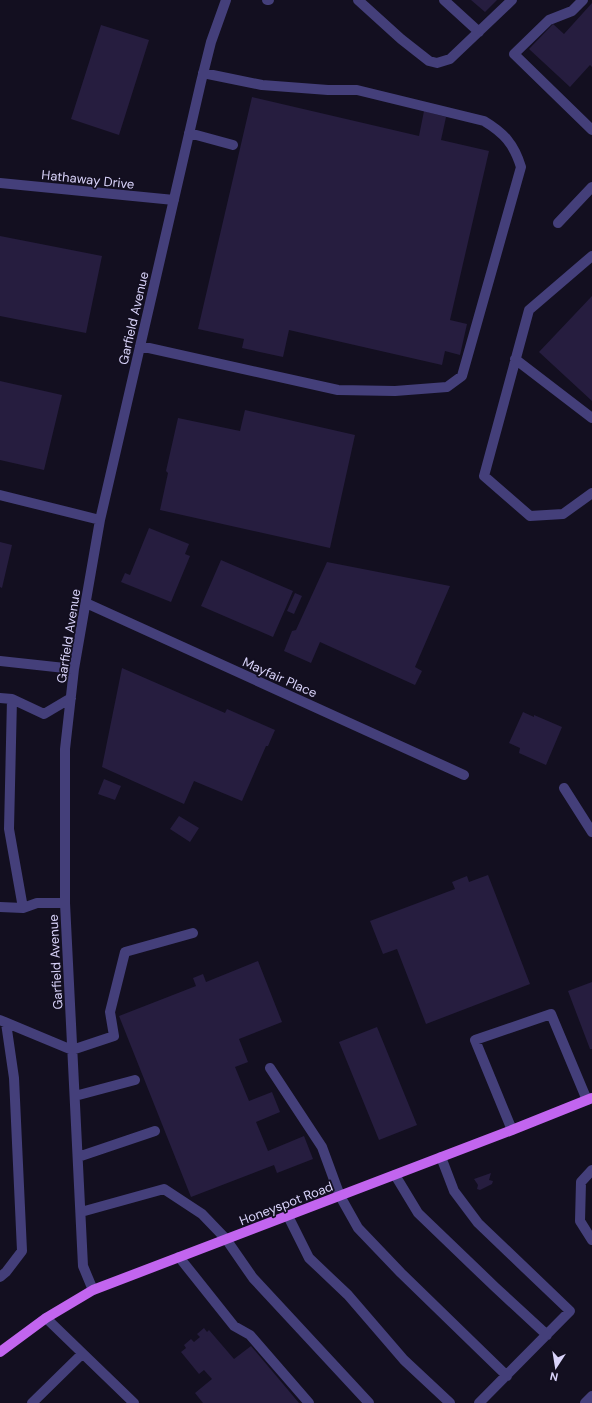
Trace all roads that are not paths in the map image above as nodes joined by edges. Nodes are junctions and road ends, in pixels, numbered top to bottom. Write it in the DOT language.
graph roads {
  1 [pos="226,0"];
  2 [pos="358,0"];
  3 [pos="444,0"];
  4 [pos="512,0"];
  5 [pos="583,0"];
  6 [pos="478,32"];
  7 [pos="204,73"];
  8 [pos="592,130"];
  9 [pos="189,133"];
  10 [pos="233,145"];
  11 [pos="0,183"];
  12 [pos="592,187"];
  13 [pos="174,200"];
  14 [pos="558,223"];
  15 [pos="592,256"];
  16 [pos="140,346"];
  17 [pos="515,359"];
  18 [pos="592,418"];
  19 [pos="592,493"];
  20 [pos="0,495"];
  21 [pos="100,520"];
  22 [pos="86,603"];
  23 [pos="0,661"];
  24 [pos="74,669"];
  25 [pos="0,698"];
  26 [pos="71,698"];
  27 [pos="12,699"];
  28 [pos="464,775"];
  29 [pos="564,788"];
  30 [pos="592,832"];
  31 [pos="65,903"];
  32 [pos="0,907"];
  33 [pos="23,908"];
  34 [pos="193,934"];
  35 [pos="3,1022"];
  36 [pos="72,1050"];
  37 [pos="270,1068"];
  38 [pos="135,1080"];
  39 [pos="75,1096"];
  40 [pos="589,1099"];
  41 [pos="512,1130"];
  42 [pos="155,1131"];
  43 [pos="78,1157"];
  44 [pos="441,1157"];
  45 [pos="592,1170"];
  46 [pos="396,1174"];
  47 [pos="340,1196"];
  48 [pos="81,1212"];
  49 [pos="288,1216"];
  50 [pos="226,1239"];
  51 [pos="592,1240"];
  52 [pos="179,1257"];
  53 [pos="0,1277"];
  54 [pos="93,1290"];
  55 [pos="46,1318"];
  56 [pos="547,1335"];
  57 [pos="0,1352"];
  58 [pos="82,1354"];
  59 [pos="507,1376"];
  60 [pos="592,1396"];
  61 [pos="32,1403"];
  62 [pos="134,1403"];
  63 [pos="309,1403"];
  64 [pos="369,1403"];
  65 [pos="450,1403"];
  66 [pos="479,1403"];
  67 [pos="585,1403"];
  1 -- 7 [label="street, Garfield Avenue"];
  2 -- 6 [label="street"];
  3 -- 6 [label="street"];
  4 -- 6 [label="street"];
  5 -- 8 [label="street"];
  7 -- 9 [label="street, Garfield Avenue"];
  7 -- 16 [label="street"];
  9 -- 10 [label="street"];
  9 -- 13 [label="street, Garfield Avenue"];
  11 -- 13 [label="street, Hathaway Drive"];
  12 -- 14 [label="street"];
  13 -- 16 [label="street, Garfield Avenue"];
  15 -- 17 [label="street"];
  16 -- 21 [label="street, Garfield Avenue"];
  17 -- 18 [label="street"];
  17 -- 19 [label="street"];
  20 -- 21 [label="street"];
  21 -- 22 [label="street, Garfield Avenue"];
  22 -- 24 [label="street, Garfield Avenue"];
  22 -- 28 [label="street, Mayfair Place"];
  23 -- 24 [label="street"];
  24 -- 26 [label="street, Garfield Avenue"];
  25 -- 27 [label="street"];
  26 -- 27 [label="street"];
  26 -- 31 [label="street, Garfield Avenue"];
  27 -- 33 [label="street"];
  29 -- 30 [label="street"];
  31 -- 33 [label="street"];
  31 -- 36 [label="street, Garfield Avenue"];
  32 -- 33 [label="street"];
  34 -- 36 [label="street"];
  35 -- 36 [label="street"];
  35 -- 53 [label="street"];
  36 -- 39 [label="street, Garfield Avenue"];
  37 -- 47 [label="street"];
  38 -- 39 [label="street"];
  39 -- 43 [label="street, Garfield Avenue"];
  40 -- 41 [label="main road, Honeyspot Road"];
  40 -- 41 [label="street"];
  41 -- 44 [label="main road, Honeyspot Road"];
  42 -- 43 [label="street"];
  43 -- 48 [label="street, Garfield Avenue"];
  44 -- 46 [label="main road, Honeyspot Road"];
  44 -- 56 [label="street"];
  45 -- 51 [label="street"];
  46 -- 47 [label="main road, Honeyspot Road"];
  46 -- 56 [label="street"];
  47 -- 49 [label="main road, Honeyspot Road"];
  47 -- 59 [label="street"];
  48 -- 50 [label="street"];
  48 -- 54 [label="street, Garfield Avenue"];
  49 -- 50 [label="main road, Honeyspot Road"];
  49 -- 65 [label="street"];
  50 -- 52 [label="main road, Honeyspot Road"];
  50 -- 64 [label="street"];
  52 -- 54 [label="main road, Honeyspot Road"];
  52 -- 63 [label="street"];
  54 -- 55 [label="main road, Honeyspot Road"];
  55 -- 57 [label="main road, Honeyspot Road"];
  55 -- 58 [label="street"];
  56 -- 59 [label="street"];
  58 -- 61 [label="street"];
  58 -- 62 [label="street"];
  59 -- 66 [label="street"];
  60 -- 67 [label="street"];
}
